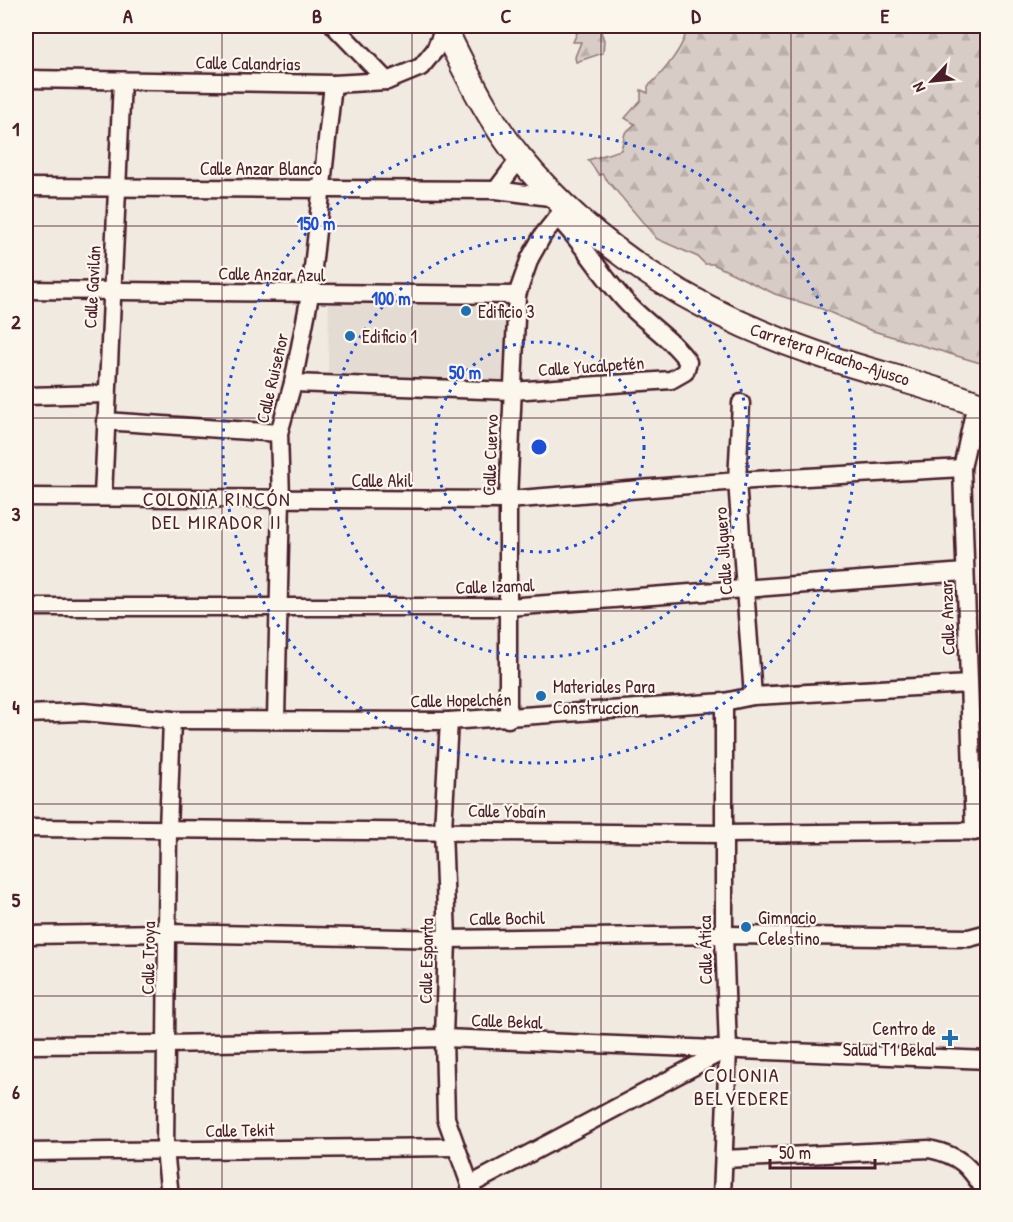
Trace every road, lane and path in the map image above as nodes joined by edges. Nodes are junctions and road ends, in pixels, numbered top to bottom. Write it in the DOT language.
graph roads {
  1 [pos="334,26"];
  2 [pos="443,27"];
  3 [pos="26,80"];
  4 [pos="122,81"];
  5 [pos="387,81"];
  6 [pos="333,84"];
  7 [pos="520,158"];
  8 [pos="117,186"];
  9 [pos="26,187"];
  10 [pos="322,188"];
  11 [pos="496,190"];
  12 [pos="560,208"];
  13 [pos="26,290"];
  14 [pos="111,291"];
  15 [pos="310,295"];
  16 [pos="517,295"];
  17 [pos="293,383"];
  18 [pos="512,391"];
  19 [pos="107,394"];
  20 [pos="26,396"];
  21 [pos="741,403"];
  22 [pos="982,406"];
  23 [pos="105,421"];
  24 [pos="279,433"];
  25 [pos="962,468"];
  26 [pos="737,481"];
  27 [pos="103,496"];
  28 [pos="26,497"];
  29 [pos="281,499"];
  30 [pos="508,500"];
  31 [pos="965,572"];
  32 [pos="744,587"];
  33 [pos="26,607"];
  34 [pos="508,607"];
  35 [pos="279,608"];
  36 [pos="969,684"];
  37 [pos="753,696"];
  38 [pos="724,702"];
  39 [pos="26,714"];
  40 [pos="276,718"];
  41 [pos="508,719"];
  42 [pos="172,720"];
  43 [pos="449,722"];
  44 [pos="26,828"];
  45 [pos="443,829"];
  46 [pos="168,830"];
  47 [pos="981,832"];
  48 [pos="724,834"];
  49 [pos="168,933"];
  50 [pos="987,933"];
  51 [pos="26,935"];
  52 [pos="724,935"];
  53 [pos="447,939"];
  54 [pos="444,1038"];
  55 [pos="166,1044"];
  56 [pos="26,1045"];
  57 [pos="728,1048"];
  58 [pos="987,1060"];
  59 [pos="455,1147"];
  60 [pos="165,1150"];
  61 [pos="26,1152"];
  62 [pos="724,1159"];
  63 [pos="472,1191"];
  64 [pos="987,1195"];
  65 [pos="170,1197"];
  66 [pos="722,1197"];
  1 -- 5 [label="street"];
  2 -- 5 [label="street, Calle Calandrias"];
  2 -- 7 [label="main road, Carretera Picacho-Ajusco"];
  3 -- 4 [label="street, Calle Calandrias"];
  4 -- 6 [label="street, Calle Calandrias"];
  4 -- 8 [label="street, Calle Gavilán"];
  5 -- 6 [label="street, Calle Calandrias"];
  6 -- 10 [label="street, Calle Ruiseñor"];
  7 -- 11 [label="street"];
  7 -- 12 [label="main road, Carretera Picacho-Ajusco"];
  8 -- 9 [label="street, Calle Anzar Blanco"];
  8 -- 10 [label="street, Calle Anzar Blanco"];
  8 -- 14 [label="street, Calle Gavilán"];
  10 -- 11 [label="street, Calle Anzar Blanco"];
  10 -- 15 [label="street, Calle Ruiseñor"];
  11 -- 12 [label="street, Calle Anzar Blanco"];
  12 -- 16 [label="street, Calle Cuervo"];
  12 -- 18 [label="street, Calle Yucalpetén"];
  12 -- 22 [label="main road, Carretera Picacho-Ajusco"];
  13 -- 14 [label="street, Calle Anzar Azul"];
  14 -- 15 [label="street, Calle Anzar Azul"];
  14 -- 19 [label="street, Calle Gavilán"];
  15 -- 16 [label="street, Calle Anzar Azul"];
  15 -- 17 [label="street, Calle Ruiseñor"];
  16 -- 18 [label="street, Calle Cuervo"];
  17 -- 18 [label="street, Calle Yucalpetén"];
  17 -- 24 [label="street, Calle Ruiseñor"];
  18 -- 30 [label="street, Calle Cuervo"];
  19 -- 20 [label="street"];
  19 -- 23 [label="street, Calle Gavilán"];
  21 -- 26 [label="street, Calle Jilguero"];
  22 -- 25 [label="street, Calle Anzar"];
  23 -- 24 [label="street"];
  23 -- 27 [label="street, Calle Gavilán"];
  24 -- 29 [label="street, Calle Ruiseñor"];
  25 -- 26 [label="street, Calle Akil"];
  25 -- 31 [label="street, Calle Anzar"];
  26 -- 30 [label="street, Calle Akil"];
  26 -- 32 [label="street, Calle Jilguero"];
  27 -- 28 [label="street, Calle Akil"];
  27 -- 29 [label="street, Calle Akil"];
  29 -- 30 [label="street, Calle Akil"];
  29 -- 35 [label="street, Calle Ruiseñor"];
  30 -- 34 [label="street, Calle Cuervo"];
  31 -- 32 [label="street, Calle Izamal"];
  31 -- 36 [label="street, Calle Anzar"];
  32 -- 34 [label="street, Calle Izamal"];
  32 -- 37 [label="street, Calle Jilguero"];
  33 -- 35 [label="street, Calle Izamal"];
  34 -- 35 [label="street, Calle Izamal"];
  34 -- 41 [label="street, Calle Cuervo"];
  35 -- 40 [label="street, Calle Ruiseñor"];
  36 -- 37 [label="street, Calle Hopelchén"];
  36 -- 47 [label="street, Calle Anzar"];
  37 -- 38 [label="street, Calle Hopelchén"];
  38 -- 41 [label="street, Calle Hopelchén"];
  38 -- 48 [label="street, Calle Ática"];
  39 -- 42 [label="street, Calle Hopelchén"];
  40 -- 42 [label="street, Calle Hopelchén"];
  40 -- 43 [label="street, Calle Hopelchén"];
  41 -- 43 [label="street, Calle Hopelchén"];
  42 -- 46 [label="street, Calle Troya"];
  43 -- 45 [label="street, Calle Esparta"];
  44 -- 46 [label="street, Calle Yobaín"];
  45 -- 46 [label="street, Calle Yobaín"];
  45 -- 48 [label="street, Calle Yobaín"];
  45 -- 53 [label="street, Calle Esparta"];
  46 -- 49 [label="street, Calle Troya"];
  47 -- 48 [label="street, Calle Yobaín"];
  48 -- 52 [label="street, Calle Ática"];
  49 -- 51 [label="street, Calle Bochil"];
  49 -- 53 [label="street, Calle Bochil"];
  49 -- 55 [label="street, Calle Troya"];
  50 -- 52 [label="street, Calle Bochil"];
  52 -- 53 [label="street, Calle Bochil"];
  52 -- 57 [label="street, Calle Ática"];
  53 -- 54 [label="street, Calle Esparta"];
  54 -- 55 [label="street, Calle Bekal"];
  54 -- 57 [label="street, Calle Bekal"];
  54 -- 59 [label="street, Calle Esparta"];
  55 -- 56 [label="street, Calle Bekal"];
  55 -- 60 [label="street, Calle Troya"];
  57 -- 58 [label="street, Calle Bekal"];
  57 -- 62 [label="street, Calle Ática"];
  57 -- 63 [label="street"];
  59 -- 60 [label="street, Calle Tekit"];
  59 -- 63 [label="street, Calle Esparta"];
  60 -- 61 [label="street, Calle Tekit"];
  60 -- 65 [label="street, Calle Troya"];
  62 -- 64 [label="street"];
  62 -- 66 [label="street, Calle Ática"];
}
